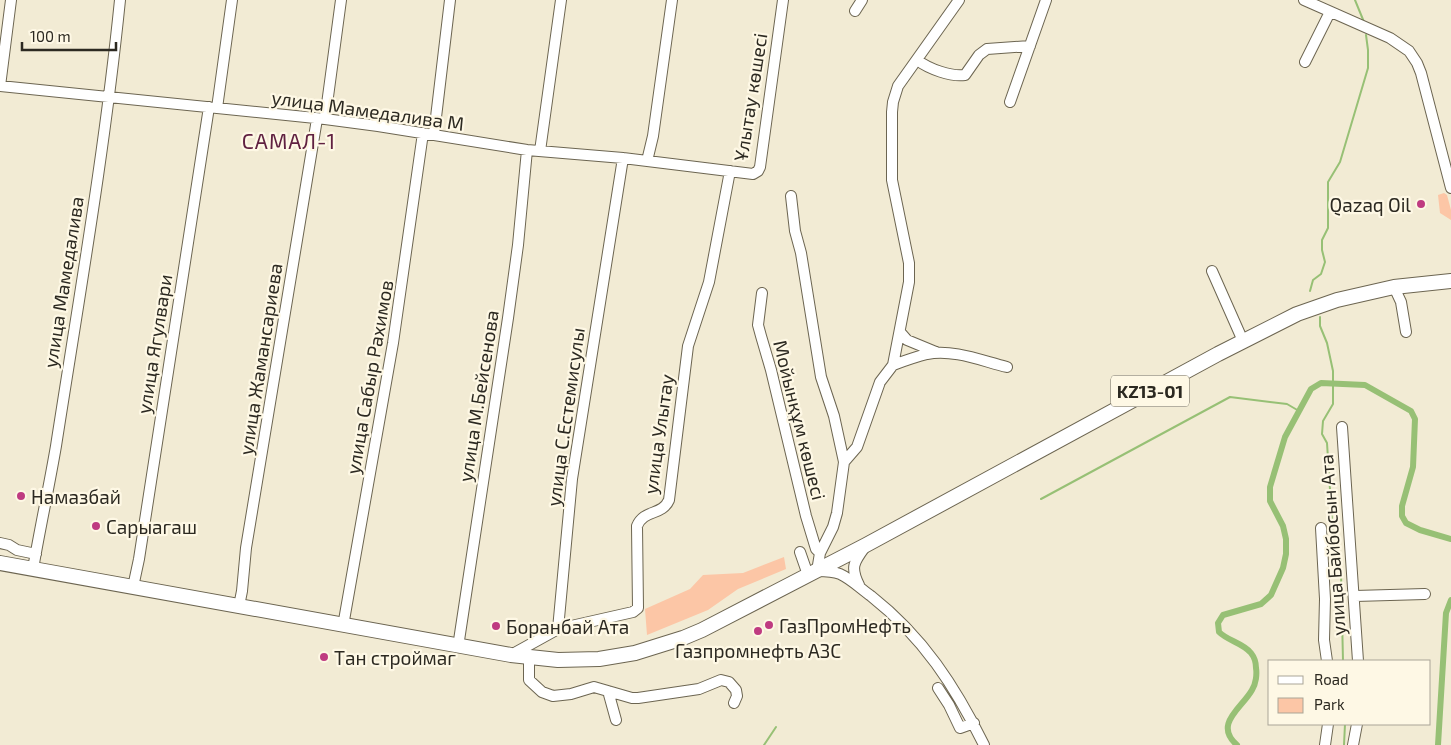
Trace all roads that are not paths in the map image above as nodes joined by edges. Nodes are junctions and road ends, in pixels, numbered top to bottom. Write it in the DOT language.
graph roads {
  1 [pos="11,0"];
  2 [pos="120,0"];
  3 [pos="232,0"];
  4 [pos="341,0"];
  5 [pos="450,0"];
  6 [pos="561,0"];
  7 [pos="672,0"];
  8 [pos="783,0"];
  9 [pos="862,0"];
  10 [pos="959,0"];
  11 [pos="1046,0"];
  12 [pos="1304,0"];
  13 [pos="855,11"];
  14 [pos="1330,12"];
  15 [pos="1030,46"];
  16 [pos="918,60"];
  17 [pos="1305,62"];
  18 [pos="0,86"];
  19 [pos="109,97"];
  20 [pos="1010,102"];
  21 [pos="213,108"];
  22 [pos="321,119"];
  23 [pos="428,134"];
  24 [pos="527,150"];
  25 [pos="540,151"];
  26 [pos="623,158"];
  27 [pos="646,161"];
  28 [pos="730,171"];
  29 [pos="1451,188"];
  30 [pos="791,196"];
  31 [pos="1212,271"];
  32 [pos="1451,281"];
  33 [pos="1394,287"];
  34 [pos="762,293"];
  35 [pos="900,332"];
  36 [pos="1406,332"];
  37 [pos="1243,341"];
  38 [pos="939,353"];
  39 [pos="893,365"];
  40 [pos="1007,368"];
  41 [pos="1342,427"];
  42 [pos="844,462"];
  43 [pos="1321,528"];
  44 [pos="0,543"];
  45 [pos="866,545"];
  46 [pos="800,552"];
  47 [pos="820,553"];
  48 [pos="36,554"];
  49 [pos="0,563"];
  50 [pos="33,569"];
  51 [pos="813,573"];
  52 [pos="133,587"];
  53 [pos="861,588"];
  54 [pos="1425,594"];
  55 [pos="1355,596"];
  56 [pos="239,606"];
  57 [pos="343,626"];
  58 [pos="558,629"];
  59 [pos="458,647"];
  60 [pos="511,656"];
  61 [pos="529,658"];
  62 [pos="1327,660"];
  63 [pos="1358,660"];
  64 [pos="938,688"];
  65 [pos="609,698"];
  66 [pos="734,703"];
  67 [pos="616,720"];
  68 [pos="974,723"];
  69 [pos="1328,725"];
  70 [pos="1357,725"];
  71 [pos="984,745"];
  72 [pos="1325,745"];
  73 [pos="1353,745"];
  1 -- 18 [label="street"];
  2 -- 19 [label="street, улица Мамедалива"];
  3 -- 21 [label="street, улица Ягулвари"];
  4 -- 22 [label="street, улица Жамансариева"];
  5 -- 23 [label="street, улица Сабыр Рахимов"];
  6 -- 25 [label="street"];
  7 -- 27 [label="street"];
  8 -- 28 [label="street, Ұлытау көшесі"];
  9 -- 13 [label="street"];
  10 -- 16 [label="street, Мойынқұм көшесі"];
  11 -- 15 [label="street"];
  12 -- 14 [label="street"];
  14 -- 17 [label="street"];
  14 -- 29 [label="street"];
  15 -- 16 [label="street"];
  15 -- 20 [label="street"];
  16 -- 35 [label="street, Мойынқұм көшесі"];
  18 -- 19 [label="street, улица Мамедалива М"];
  19 -- 21 [label="street, улица Мамедалива М"];
  19 -- 48 [label="street, улица Мамедалива"];
  21 -- 22 [label="street, улица Мамедалива М"];
  21 -- 52 [label="street, улица Ягулвари"];
  22 -- 23 [label="street, улица Мамедалива М"];
  22 -- 56 [label="street, улица Жамансариева"];
  23 -- 24 [label="street, улица Мамедалива М"];
  23 -- 57 [label="street, улица Сабыр Рахимов"];
  24 -- 25 [label="street, улица Мамедалива М"];
  24 -- 59 [label="street, улица М.Бейсенова"];
  25 -- 26 [label="street, улица Мамедалива М"];
  26 -- 27 [label="street, улица Мамедалива М"];
  26 -- 58 [label="street, улица С.Естемисулы"];
  27 -- 28 [label="street, улица Мамедалива М"];
  28 -- 58 [label="street, улица Улытау"];
  30 -- 42 [label="street"];
  31 -- 37 [label="street"];
  32 -- 33 [label="highway, KZ13-01"];
  33 -- 36 [label="street"];
  33 -- 37 [label="highway, KZ13-01"];
  34 -- 47 [label="street, Мойынқұм көшесі"];
  35 -- 38 [label="street"];
  35 -- 39 [label="street, Мойынқұм көшесі"];
  37 -- 45 [label="highway, KZ13-01"];
  38 -- 39 [label="street"];
  38 -- 40 [label="street"];
  39 -- 42 [label="street, Мойынқұм көшесі"];
  41 -- 55 [label="street, улица Байбосын Ата"];
  42 -- 47 [label="street, Мойынқұм көшесі"];
  43 -- 62 [label="street"];
  44 -- 48 [label="street"];
  45 -- 51 [label="highway, KZ13-01"];
  45 -- 53 [label="street"];
  46 -- 51 [label="street"];
  47 -- 51 [label="street, Мойынқұм көшесі"];
  48 -- 50 [label="street, улица Мамедалива"];
  49 -- 50 [label="highway, KZ13-01"];
  50 -- 52 [label="highway, KZ13-01"];
  51 -- 53 [label="street"];
  51 -- 61 [label="highway, KZ13-01"];
  52 -- 56 [label="highway, KZ13-01"];
  53 -- 68 [label="street"];
  54 -- 55 [label="street"];
  55 -- 63 [label="street, улица Байбосын Ата"];
  56 -- 57 [label="highway, KZ13-01"];
  57 -- 59 [label="highway, KZ13-01"];
  58 -- 60 [label="street"];
  59 -- 60 [label="highway, KZ13-01"];
  60 -- 61 [label="highway, KZ13-01"];
  61 -- 65 [label="street"];
  64 -- 68 [label="street"];
  65 -- 66 [label="street"];
  65 -- 67 [label="street"];
  68 -- 71 [label="street"];
  69 -- 72 [label="street"];
  70 -- 73 [label="street"];
}
